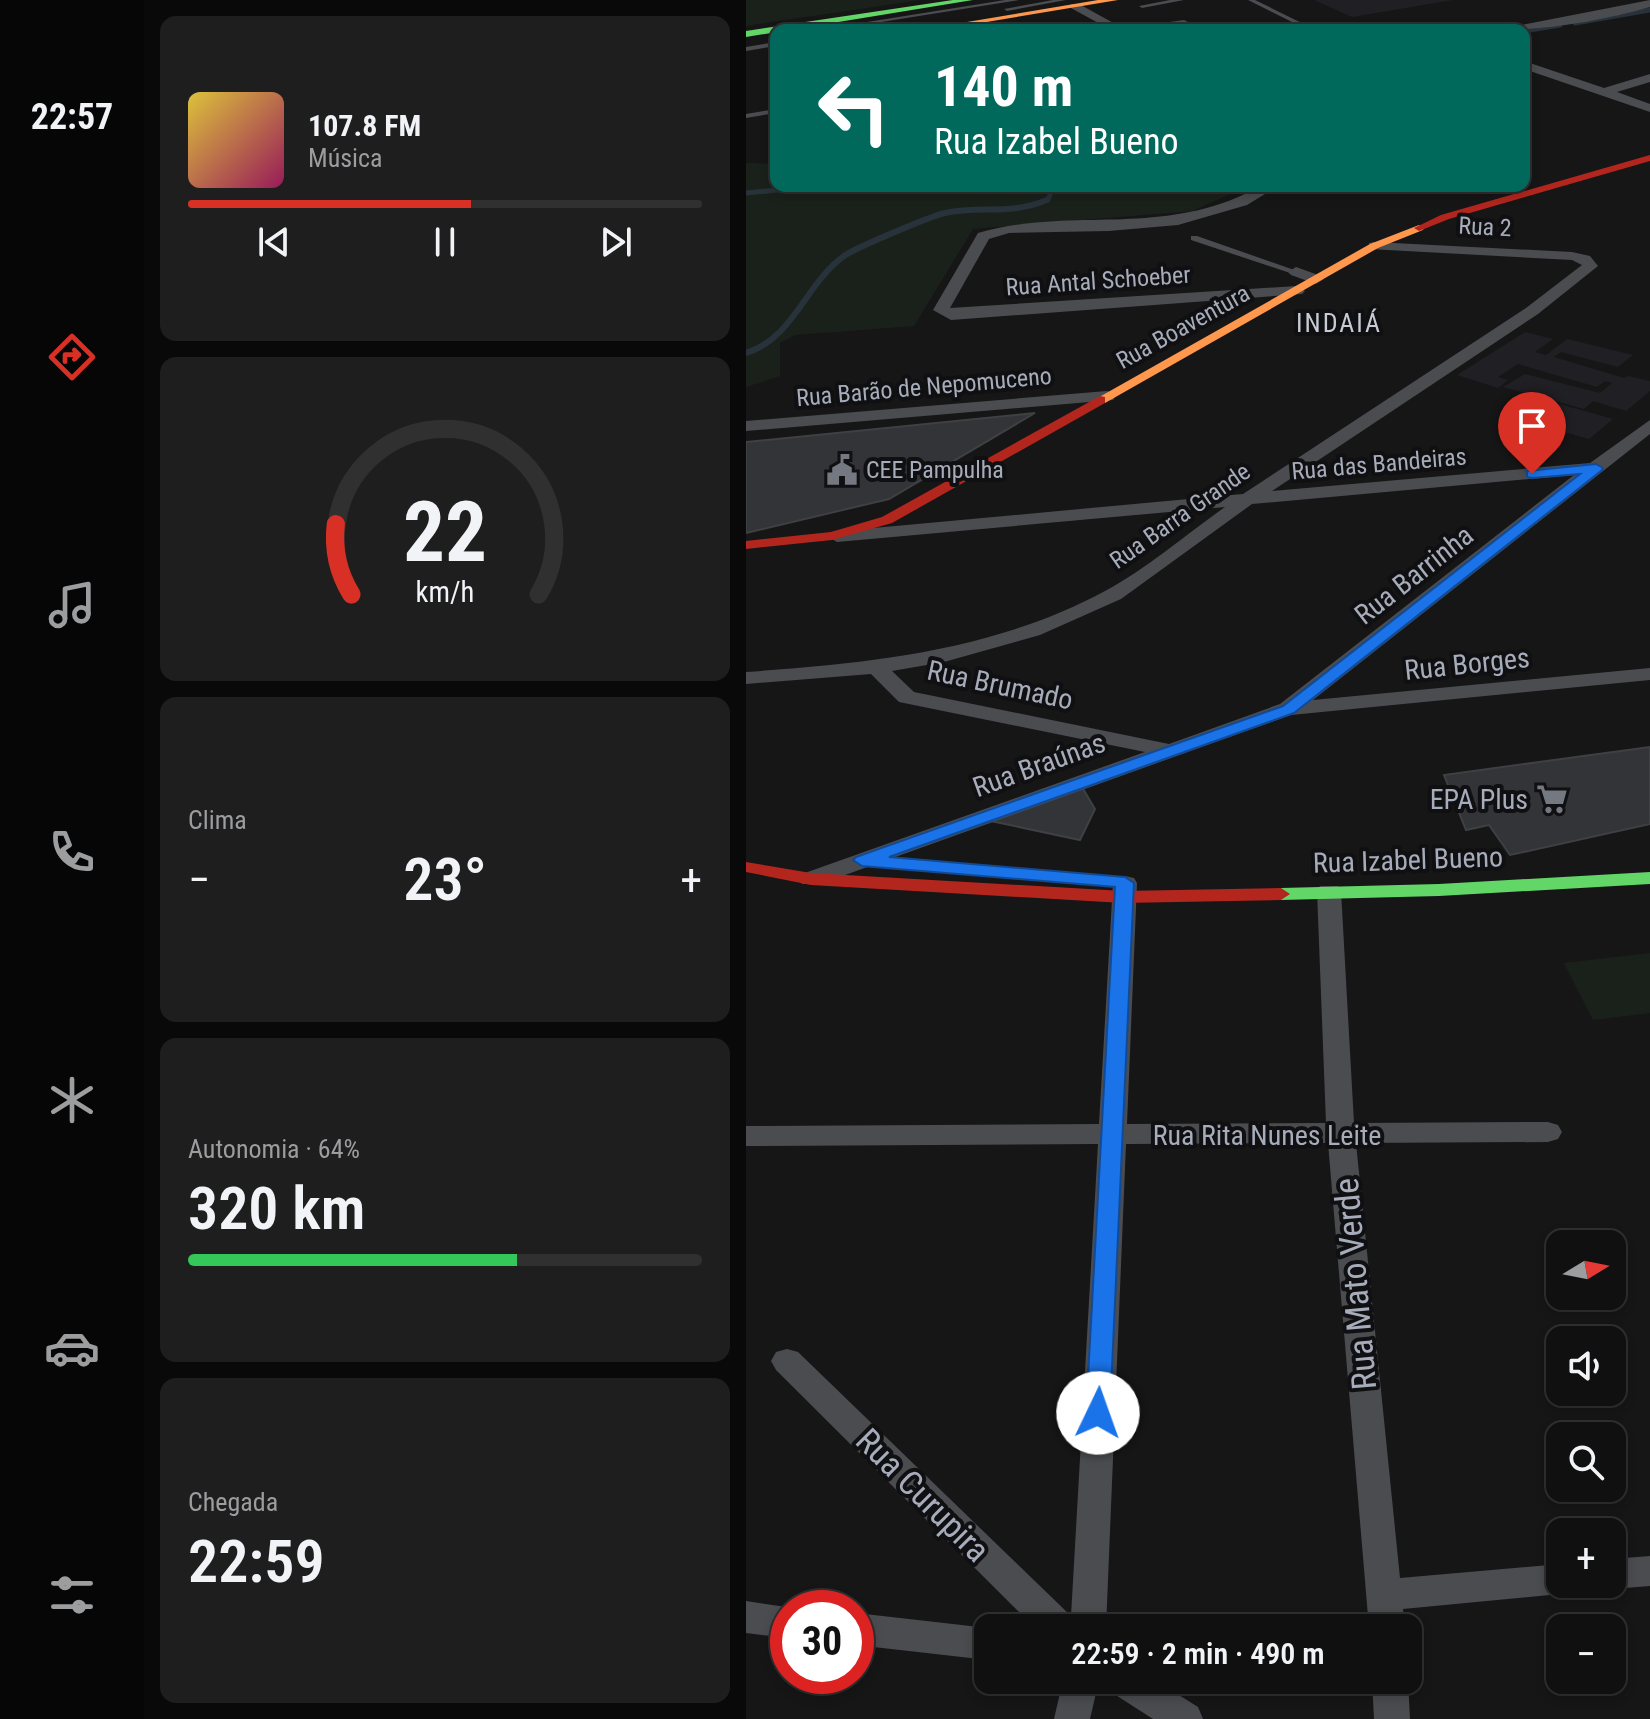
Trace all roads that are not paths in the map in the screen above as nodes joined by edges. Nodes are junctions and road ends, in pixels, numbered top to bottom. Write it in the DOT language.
graph roads {
  1 [pos="969,0"];
  2 [pos="1016,0"];
  3 [pos="1114,0"];
  4 [pos="1181,0"];
  5 [pos="1251,0"];
  6 [pos="1620,0"];
  7 [pos="1649,1"];
  8 [pos="1069,3"];
  9 [pos="1142,6"];
  10 [pos="1635,8"];
  11 [pos="1650,15"];
  12 [pos="812,24"];
  13 [pos="859,24"];
  14 [pos="913,24"];
  15 [pos="957,24"];
  16 [pos="1109,24"];
  17 [pos="1158,24"];
  18 [pos="1185,24"];
  19 [pos="1301,24"];
  20 [pos="1530,25"];
  21 [pos="770,30"];
  22 [pos="746,34"];
  23 [pos="1530,36"];
  24 [pos="770,38"];
  25 [pos="746,41"];
  26 [pos="770,45"];
  27 [pos="746,49"];
  28 [pos="770,55"];
  29 [pos="746,59"];
  30 [pos="1530,67"];
  31 [pos="1650,78"];
  32 [pos="1605,92"];
  33 [pos="1650,108"];
  34 [pos="770,112"];
  35 [pos="746,116"];
  36 [pos="1650,158"];
  37 [pos="1262,192"];
  38 [pos="1194,238"];
  39 [pos="1374,246"];
  40 [pos="1590,266"];
  41 [pos="1296,282"];
  42 [pos="1107,396"];
  43 [pos="1650,425"];
  44 [pos="746,426"];
  45 [pos="1596,468"];
  46 [pos="1245,501"];
  47 [pos="832,536"];
  48 [pos="746,545"];
  49 [pos="876,667"];
  50 [pos="1650,674"];
  51 [pos="746,678"];
  52 [pos="1288,709"];
  53 [pos="1170,751"];
  54 [pos="746,856"];
  55 [pos="862,860"];
  56 [pos="905,864"];
  57 [pos="811,865"];
  58 [pos="746,867"];
  59 [pos="1021,872"];
  60 [pos="1645,875"];
  61 [pos="1124,890"];
  62 [pos="1329,891"];
  63 [pos="1548,1132"];
  64 [pos="1341,1134"];
  65 [pos="746,1136"];
  66 [pos="1111,1136"];
  67 [pos="787,1361"];
  68 [pos="1650,1571"];
  69 [pos="1626,1573"];
  70 [pos="1546,1582"];
  71 [pos="1386,1612"];
  72 [pos="1045,1614"];
  73 [pos="1089,1614"];
  74 [pos="746,1617"];
  75 [pos="770,1620"];
  76 [pos="874,1631"];
  77 [pos="974,1642"];
  78 [pos="1078,1694"];
  79 [pos="1146,1694"];
  80 [pos="1391,1694"];
  81 [pos="1072,1719"];
  82 [pos="1185,1719"];
  83 [pos="1392,1719"];
  1 -- 12 [label="main road"];
  2 -- 13 [label="lane"];
  3 -- 8 [label="main road"];
  4 -- 9 [label="lane"];
  5 -- 19 [label="lane"];
  6 -- 10 [label="street"];
  7 -- 10 [label="street"];
  8 -- 14 [label="lane"];
  8 -- 15 [label="main road"];
  8 -- 16 [label="street"];
  10 -- 20 [label="street"];
  11 -- 23 [label="street"];
  17 -- 18 [label="lane"];
  21 -- 22 [label="main road"];
  24 -- 25 [label="lane"];
  26 -- 27 [label="lane"];
  28 -- 29 [label="main road"];
  30 -- 32 [label="street"];
  31 -- 32 [label="street"];
  32 -- 33 [label="street"];
  34 -- 35 [label="lane"];
  36 -- 39 [label="main road, Rua Boaventura"];
  37 -- 41 [label="street, Rua Antal Schoeber"];
  38 -- 41 [label="lane"];
  39 -- 40 [label="street, Rua 2"];
  39 -- 41 [label="main road, Rua Boaventura"];
  40 -- 46 [label="street, Rua Barra Grande"];
  41 -- 42 [label="main road, Rua Boaventura"];
  42 -- 44 [label="street, Rua Barão de Nepomuceno"];
  42 -- 47 [label="main road, Rua Boaventura"];
  43 -- 45 [label="street, Rua Barrinha"];
  45 -- 46 [label="street, Rua das Bandeiras"];
  45 -- 52 [label="street, Rua Barrinha"];
  46 -- 47 [label="street, Rua das Bandeiras"];
  46 -- 49 [label="street, Rua Barra Grande"];
  47 -- 48 [label="main road, Rua Boaventura"];
  49 -- 51 [label="street, Rua Barra Grande"];
  49 -- 53 [label="street, Rua Brumado"];
  50 -- 52 [label="street, Rua Borges"];
  52 -- 53 [label="street, Rua Braúnas"];
  53 -- 55 [label="street, Rua Braúnas"];
  54 -- 57 [label="main road, Rua Izabel Bueno"];
  55 -- 56 [label="main road"];
  55 -- 57 [label="street, Rua Braúnas"];
  57 -- 58 [label="main road, Rua Izabel Bueno"];
  57 -- 61 [label="main road, Rua Izabel Bueno"];
  59 -- 61 [label="main road, Rua Izabel Bueno"];
  60 -- 62 [label="main road, Rua Izabel Bueno"];
  61 -- 62 [label="main road, Rua Izabel Bueno"];
  61 -- 66 [label="street"];
  62 -- 64 [label="street, Rua Mato Verde"];
  63 -- 64 [label="street, Rua Rita Nunes Leite"];
  64 -- 66 [label="street, Rua Rita Nunes Leite"];
  64 -- 71 [label="street, Rua Mato Verde"];
  65 -- 66 [label="street, Rua Rita Nunes Leite"];
  66 -- 73 [label="street"];
  67 -- 72 [label="street, Rua Curupira"];
  68 -- 69 [label="street"];
  70 -- 71 [label="street"];
  74 -- 75 [label="street"];
  76 -- 77 [label="street"];
  78 -- 81 [label="street"];
  79 -- 82 [label="street"];
  80 -- 83 [label="street"];
}
